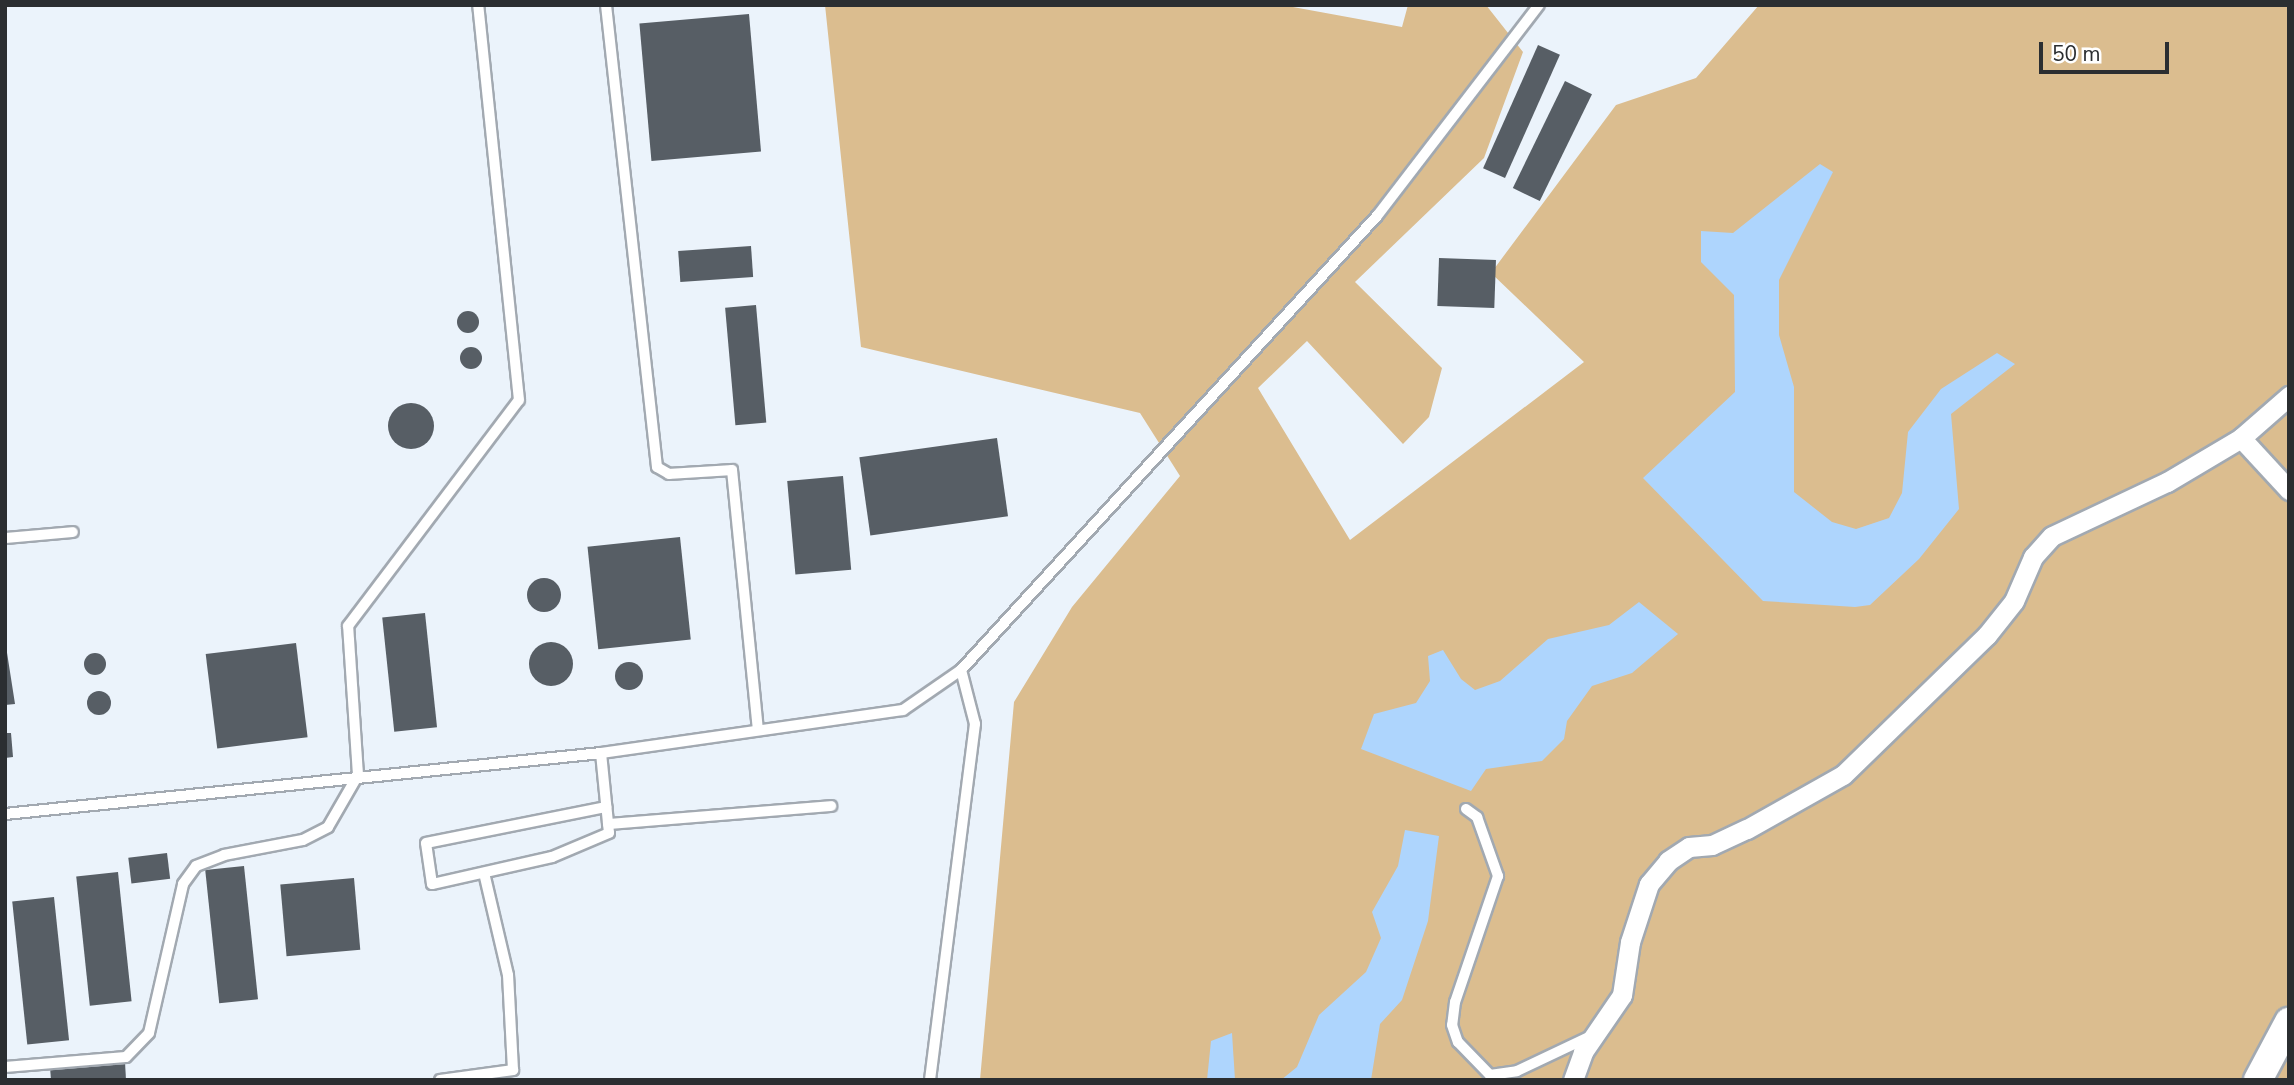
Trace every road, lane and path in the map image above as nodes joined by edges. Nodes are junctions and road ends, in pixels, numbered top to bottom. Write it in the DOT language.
graph roads {
  1 [pos="478,5"];
  2 [pos="606,5"];
  3 [pos="1539,5"];
  4 [pos="2289,396"];
  5 [pos="2241,438"];
  6 [pos="2289,490"];
  7 [pos="73,532"];
  8 [pos="5,538"];
  9 [pos="961,670"];
  10 [pos="758,729"];
  11 [pos="601,753"];
  12 [pos="358,775"];
  13 [pos="831,806"];
  14 [pos="606,807"];
  15 [pos="1466,809"];
  16 [pos="5,814"];
  17 [pos="608,824"];
  18 [pos="484,873"];
  19 [pos="2289,1022"];
  20 [pos="1595,1034"];
  21 [pos="5,1067"];
  22 [pos="440,1080"];
  23 [pos="930,1080"];
  24 [pos="1573,1080"];
  25 [pos="2258,1080"];
  1 -- 12 [label="lane"];
  2 -- 10 [label="lane"];
  3 -- 9 [label="lane"];
  4 -- 5 [label="street"];
  5 -- 6 [label="street"];
  5 -- 20 [label="street"];
  7 -- 8 [label="lane"];
  9 -- 10 [label="lane"];
  9 -- 23 [label="lane"];
  10 -- 11 [label="lane"];
  11 -- 12 [label="lane"];
  11 -- 14 [label="lane"];
  12 -- 16 [label="lane"];
  12 -- 21 [label="lane"];
  13 -- 17 [label="lane"];
  14 -- 17 [label="lane"];
  14 -- 18 [label="lane"];
  15 -- 20 [label="lane"];
  17 -- 18 [label="lane"];
  18 -- 22 [label="lane"];
  19 -- 25 [label="street"];
  20 -- 24 [label="street"];
}
